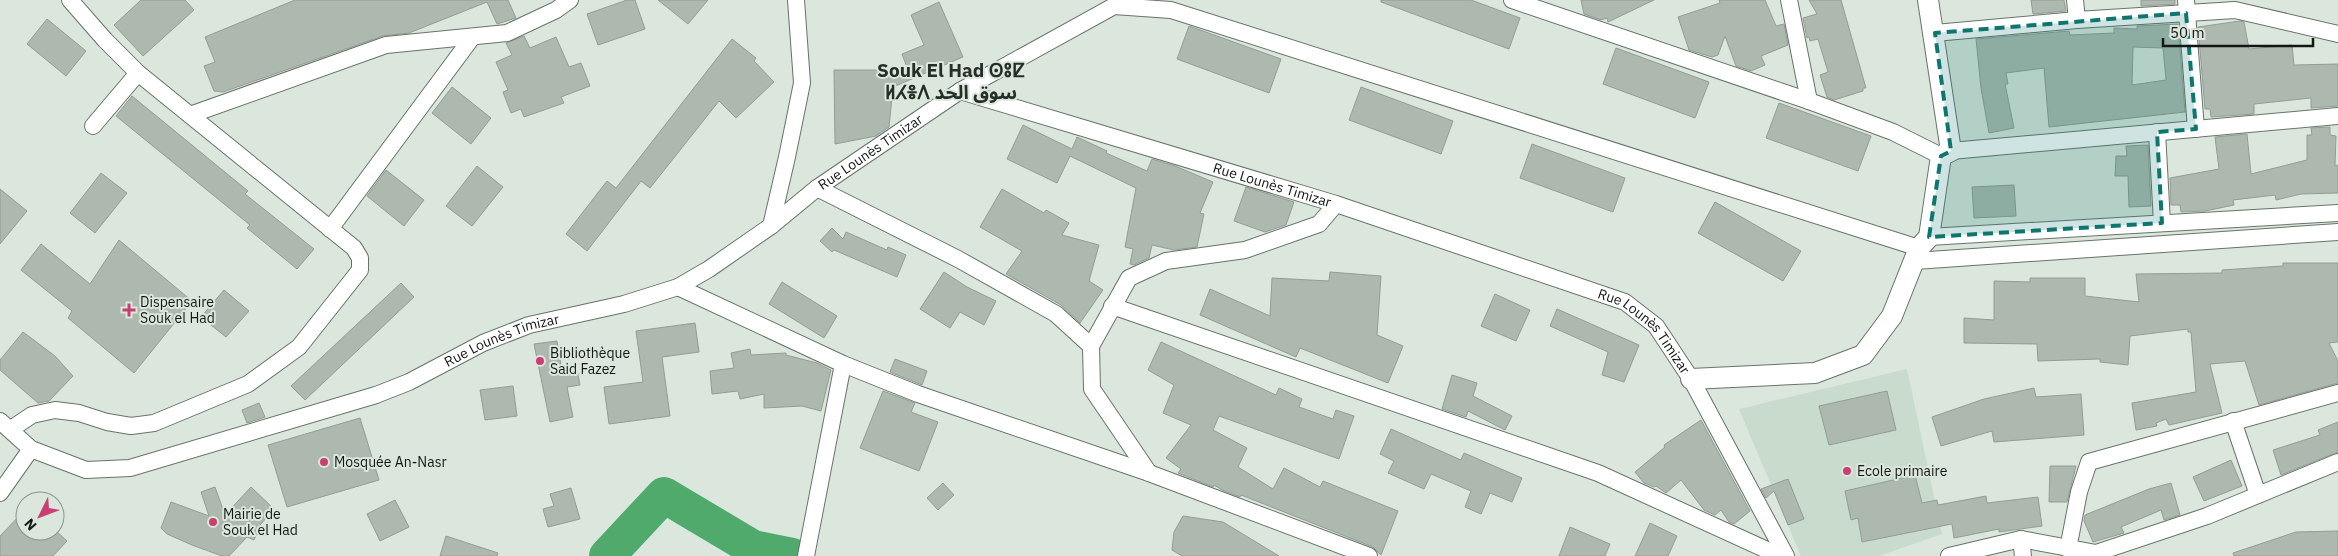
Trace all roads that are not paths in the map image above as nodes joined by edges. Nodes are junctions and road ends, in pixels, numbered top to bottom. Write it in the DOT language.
graph roads {
  1 [pos="70,0"];
  2 [pos="570,0"];
  3 [pos="796,0"];
  4 [pos="1512,0"];
  5 [pos="1789,0"];
  6 [pos="1928,0"];
  7 [pos="2075,0"];
  8 [pos="2186,6"];
  9 [pos="2076,20"];
  10 [pos="1935,34"];
  11 [pos="2338,34"];
  12 [pos="471,39"];
  13 [pos="138,73"];
  14 [pos="960,91"];
  15 [pos="1809,101"];
  16 [pos="190,115"];
  17 [pos="2338,116"];
  18 [pos="93,126"];
  19 [pos="2196,128"];
  20 [pos="2157,132"];
  21 [pos="1946,153"];
  22 [pos="817,188"];
  23 [pos="1336,204"];
  24 [pos="2338,212"];
  25 [pos="2162,223"];
  26 [pos="771,226"];
  27 [pos="330,229"];
  28 [pos="2338,232"];
  29 [pos="1921,248"];
  30 [pos="678,287"];
  31 [pos="1112,306"];
  32 [pos="1090,346"];
  33 [pos="843,364"];
  34 [pos="1691,379"];
  35 [pos="2338,393"];
  36 [pos="2234,422"];
  37 [pos="5,425"];
  38 [pos="31,449"];
  39 [pos="2338,462"];
  40 [pos="1149,474"];
  41 [pos="0,493"];
  42 [pos="2258,495"];
  43 [pos="2021,539"];
  44 [pos="2068,549"];
  45 [pos="806,556"];
  46 [pos="1369,556"];
  47 [pos="1780,556"];
  48 [pos="1786,556"];
  49 [pos="1949,556"];
  50 [pos="2023,556"];
  1 -- 13 [label="street"];
  2 -- 12 [label="street"];
  3 -- 26 [label="street"];
  4 -- 15 [label="street"];
  5 -- 15 [label="street"];
  6 -- 10 [label="street"];
  7 -- 9 [label="street"];
  8 -- 9 [label="street"];
  8 -- 11 [label="street"];
  8 -- 19 [label="street"];
  9 -- 10 [label="street"];
  10 -- 21 [label="street"];
  12 -- 16 [label="street"];
  12 -- 27 [label="street"];
  13 -- 16 [label="street"];
  13 -- 18 [label="street"];
  14 -- 22 [label="street, Rue Lounès Timizar"];
  14 -- 23 [label="street, Rue Lounès Timizar"];
  14 -- 29 [label="street"];
  15 -- 21 [label="street"];
  16 -- 27 [label="street"];
  17 -- 19 [label="street"];
  19 -- 20 [label="street"];
  20 -- 21 [label="street"];
  20 -- 25 [label="street"];
  21 -- 29 [label="street"];
  22 -- 26 [label="street, Rue Lounès Timizar"];
  22 -- 32 [label="street"];
  23 -- 31 [label="street"];
  23 -- 34 [label="street, Rue Lounès Timizar"];
  24 -- 25 [label="street"];
  25 -- 29 [label="street"];
  26 -- 30 [label="street, Rue Lounès Timizar"];
  27 -- 37 [label="street"];
  28 -- 29 [label="street"];
  29 -- 34 [label="street"];
  30 -- 33 [label="street"];
  30 -- 38 [label="street, Rue Lounès Timizar"];
  31 -- 32 [label="street"];
  31 -- 47 [label="street"];
  32 -- 40 [label="street"];
  33 -- 40 [label="street"];
  33 -- 45 [label="street"];
  34 -- 48 [label="street, Rue Lounès Timizar"];
  35 -- 36 [label="street"];
  36 -- 42 [label="street"];
  36 -- 44 [label="street"];
  37 -- 38 [label="street, Rue Lounès Timizar"];
  38 -- 41 [label="street"];
  39 -- 42 [label="street"];
  40 -- 46 [label="street"];
  42 -- 44 [label="street"];
  43 -- 44 [label="street"];
  43 -- 49 [label="street"];
  43 -- 50 [label="street"];
}
